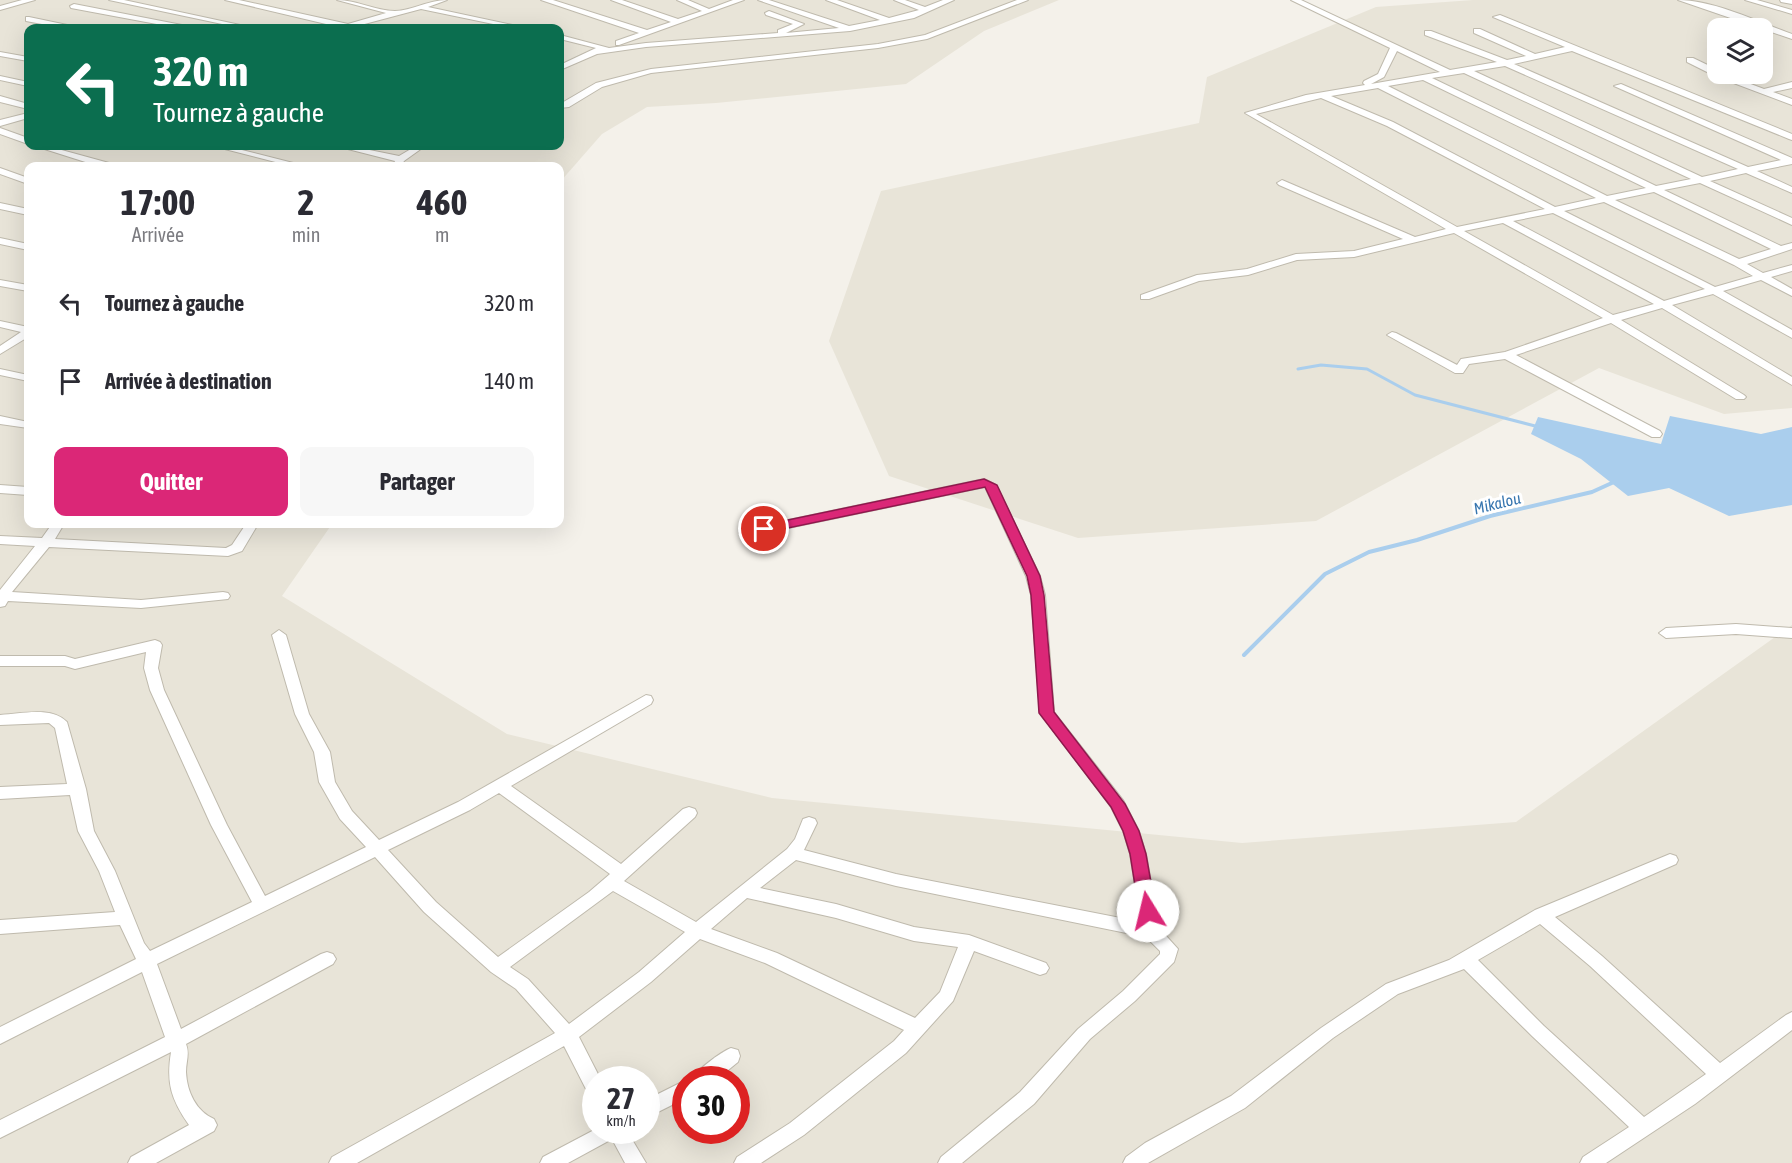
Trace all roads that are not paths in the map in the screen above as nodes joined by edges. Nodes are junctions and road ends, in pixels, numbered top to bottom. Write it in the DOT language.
graph roads {
  1 [pos="31,0"];
  2 [pos="113,0"];
  3 [pos="229,0"];
  4 [pos="341,0"];
  5 [pos="443,0"];
  6 [pos="545,0"];
  7 [pos="615,0"];
  8 [pos="681,0"];
  9 [pos="740,0"];
  10 [pos="762,0"];
  11 [pos="830,0"];
  12 [pos="898,0"];
  13 [pos="950,0"];
  14 [pos="1024,0"];
  15 [pos="1295,0"];
  16 [pos="1682,0"];
  17 [pos="1749,0"];
  18 [pos="1784,0"];
  19 [pos="1792,2"];
  20 [pos="421,4"];
  21 [pos="74,6"];
  22 [pos="0,8"];
  23 [pos="925,10"];
  24 [pos="708,11"];
  25 [pos="1792,12"];
  26 [pos="769,13"];
  27 [pos="396,14"];
  28 [pos="1497,17"];
  29 [pos="29,19"];
  30 [pos="889,21"];
  31 [pos="53,24"];
  32 [pos="166,24"];
  33 [pos="230,24"];
  34 [pos="331,24"];
  35 [pos="362,24"];
  36 [pos="505,24"];
  37 [pos="681,26"];
  38 [pos="850,28"];
  39 [pos="1477,31"];
  40 [pos="647,33"];
  41 [pos="1428,33"];
  42 [pos="762,37"];
  43 [pos="1792,37"];
  44 [pos="564,38"];
  45 [pos="706,41"];
  46 [pos="1395,47"];
  47 [pos="605,48"];
  48 [pos="1573,48"];
  49 [pos="594,52"];
  50 [pos="0,54"];
  51 [pos="1535,57"];
  52 [pos="24,58"];
  53 [pos="1690,60"];
  54 [pos="1506,63"];
  55 [pos="564,66"];
  56 [pos="1707,68"];
  57 [pos="1465,70"];
  58 [pos="1449,73"];
  59 [pos="1423,77"];
  60 [pos="0,78"];
  61 [pos="24,83"];
  62 [pos="1744,84"];
  63 [pos="1792,85"];
  64 [pos="1374,86"];
  65 [pos="1618,86"];
  66 [pos="1763,91"];
  67 [pos="1321,95"];
  68 [pos="0,99"];
  69 [pos="1792,102"];
  70 [pos="24,106"];
  71 [pos="564,106"];
  72 [pos="24,117"];
  73 [pos="0,123"];
  74 [pos="0,131"];
  75 [pos="1792,137"];
  76 [pos="24,140"];
  77 [pos="52,150"];
  78 [pos="234,150"];
  79 [pos="353,150"];
  80 [pos="415,150"];
  81 [pos="1791,161"];
  82 [pos="93,162"];
  83 [pos="283,162"];
  84 [pos="394,162"];
  85 [pos="398,162"];
  86 [pos="1746,170"];
  87 [pos="0,171"];
  88 [pos="24,180"];
  89 [pos="1702,181"];
  90 [pos="1282,183"];
  91 [pos="1652,189"];
  92 [pos="1792,190"];
  93 [pos="1605,199"];
  94 [pos="0,207"];
  95 [pos="1555,210"];
  96 [pos="24,211"];
  97 [pos="1504,220"];
  98 [pos="1792,222"];
  99 [pos="1455,230"];
  100 [pos="1413,239"];
  101 [pos="0,241"];
  102 [pos="24,246"];
  103 [pos="1792,246"];
  104 [pos="1781,250"];
  105 [pos="1738,263"];
  106 [pos="1792,268"];
  107 [pos="1762,275"];
  108 [pos="0,283"];
  109 [pos="24,287"];
  110 [pos="1714,290"];
  111 [pos="1792,293"];
  112 [pos="1145,297"];
  113 [pos="1664,305"];
  114 [pos="1612,319"];
  115 [pos="0,324"];
  116 [pos="24,330"];
  117 [pos="24,334"];
  118 [pos="1792,334"];
  119 [pos="1392,335"];
  120 [pos="0,351"];
  121 [pos="1508,355"];
  122 [pos="0,372"];
  123 [pos="24,377"];
  124 [pos="1792,382"];
  125 [pos="1740,397"];
  126 [pos="0,420"];
  127 [pos="24,424"];
  128 [pos="1656,434"];
  129 [pos="0,489"];
  130 [pos="24,491"];
  131 [pos="56,528"];
  132 [pos="250,528"];
  133 [pos="745,533"];
  134 [pos="0,540"];
  135 [pos="48,542"];
  136 [pos="223,596"];
  137 [pos="1,598"];
  138 [pos="1665,633"];
  139 [pos="1792,633"];
  140 [pos="279,634"];
  141 [pos="0,661"];
  142 [pos="646,700"];
  143 [pos="0,720"];
  144 [pos="499,785"];
  145 [pos="78,789"];
  146 [pos="0,793"];
  147 [pos="690,813"];
  148 [pos="809,823"];
  149 [pos="376,850"];
  150 [pos="794,853"];
  151 [pos="1670,860"];
  152 [pos="617,878"];
  153 [pos="744,891"];
  154 [pos="262,904"];
  155 [pos="1541,915"];
  156 [pos="126,918"];
  157 [pos="0,927"];
  158 [pos="1151,930"];
  159 [pos="699,932"];
  160 [pos="969,942"];
  161 [pos="327,959"];
  162 [pos="1465,959"];
  163 [pos="147,960"];
  164 [pos="497,967"];
  165 [pos="1040,968"];
  166 [pos="1792,1020"];
  167 [pos="918,1028"];
  168 [pos="568,1035"];
  169 [pos="0,1036"];
  170 [pos="175,1041"];
  171 [pos="730,1056"];
  172 [pos="584,1066"];
  173 [pos="719,1066"];
  174 [pos="1719,1074"];
  175 [pos="1642,1127"];
  176 [pos="0,1129"];
  177 [pos="585,1144"];
  178 [pos="625,1144"];
  179 [pos="138,1163"];
  180 [pos="339,1163"];
  181 [pos="550,1163"];
  182 [pos="636,1163"];
  183 [pos="744,1163"];
  184 [pos="948,1163"];
  185 [pos="1134,1163"];
  186 [pos="1590,1163"];
  1 -- 22 [label="street"];
  2 -- 33 [label="street"];
  3 -- 34 [label="street"];
  4 -- 27 [label="street"];
  5 -- 20 [label="street"];
  6 -- 40 [label="street"];
  7 -- 37 [label="street"];
  8 -- 24 [label="street"];
  9 -- 24 [label="street"];
  10 -- 38 [label="street"];
  11 -- 30 [label="street"];
  12 -- 23 [label="street"];
  13 -- 23 [label="street"];
  14 -- 71 [label="street"];
  15 -- 46 [label="street"];
  16 -- 43 [label="street"];
  17 -- 25 [label="street"];
  18 -- 19 [label="street"];
  20 -- 27 [label="street"];
  20 -- 36 [label="street"];
  21 -- 32 [label="street"];
  23 -- 30 [label="street"];
  24 -- 37 [label="street"];
  26 -- 42 [label="street"];
  27 -- 35 [label="street"];
  28 -- 48 [label="street"];
  29 -- 31 [label="street"];
  30 -- 38 [label="street"];
  37 -- 40 [label="street"];
  37 -- 45 [label="street"];
  38 -- 42 [label="street"];
  39 -- 51 [label="street"];
  40 -- 47 [label="street"];
  41 -- 54 [label="street"];
  42 -- 45 [label="street"];
  44 -- 47 [label="street"];
  45 -- 49 [label="street"];
  46 -- 58 [label="street"];
  46 -- 64 [label="street"];
  47 -- 49 [label="street"];
  48 -- 51 [label="street"];
  48 -- 75 [label="street"];
  49 -- 55 [label="street"];
  50 -- 52 [label="street"];
  51 -- 54 [label="street"];
  53 -- 56 [label="street"];
  54 -- 57 [label="street"];
  54 -- 86 [label="street"];
  57 -- 58 [label="street"];
  57 -- 89 [label="street"];
  58 -- 59 [label="street"];
  59 -- 64 [label="street"];
  59 -- 91 [label="street"];
  60 -- 61 [label="street"];
  62 -- 66 [label="street"];
  63 -- 66 [label="street"];
  64 -- 67 [label="street"];
  64 -- 93 [label="street"];
  65 -- 81 [label="street"];
  66 -- 69 [label="street"];
  67 -- 95 [label="street"];
  67 -- 99 [label="street"];
  68 -- 70 [label="street"];
  72 -- 73 [label="street"];
  74 -- 76 [label="street"];
  77 -- 82 [label="street"];
  78 -- 83 [label="street"];
  79 -- 84 [label="street"];
  80 -- 85 [label="street"];
  81 -- 86 [label="street"];
  86 -- 89 [label="street"];
  86 -- 92 [label="street"];
  87 -- 88 [label="street"];
  89 -- 91 [label="street"];
  89 -- 98 [label="street"];
  90 -- 100 [label="street"];
  91 -- 93 [label="street"];
  91 -- 104 [label="street"];
  93 -- 95 [label="street"];
  93 -- 105 [label="street"];
  94 -- 96 [label="street"];
  95 -- 97 [label="street"];
  95 -- 110 [label="street"];
  97 -- 99 [label="street"];
  97 -- 113 [label="street"];
  99 -- 100 [label="street"];
  99 -- 114 [label="street"];
  100 -- 112 [label="street"];
  101 -- 102 [label="street"];
  103 -- 104 [label="street"];
  104 -- 105 [label="street"];
  105 -- 107 [label="street"];
  106 -- 107 [label="street"];
  107 -- 110 [label="street"];
  107 -- 111 [label="street"];
  108 -- 109 [label="street"];
  110 -- 113 [label="street"];
  110 -- 118 [label="street"];
  113 -- 114 [label="street"];
  113 -- 124 [label="street"];
  114 -- 121 [label="street"];
  114 -- 125 [label="street"];
  115 -- 116 [label="street"];
  117 -- 120 [label="street"];
  119 -- 121 [label="street"];
  121 -- 128 [label="street"];
  122 -- 123 [label="street"];
  126 -- 127 [label="street"];
  129 -- 130 [label="street"];
  131 -- 135 [label="street"];
  132 -- 135 [label="street"];
  133 -- 158 [label="street"];
  134 -- 135 [label="street"];
  135 -- 137 [label="street"];
  136 -- 137 [label="street"];
  138 -- 139 [label="street"];
  140 -- 149 [label="street"];
  141 -- 154 [label="street"];
  142 -- 144 [label="street"];
  143 -- 145 [label="street"];
  144 -- 149 [label="street"];
  144 -- 152 [label="street"];
  145 -- 146 [label="street"];
  145 -- 156 [label="street"];
  147 -- 152 [label="street"];
  148 -- 150 [label="street"];
  149 -- 154 [label="street"];
  149 -- 164 [label="street"];
  150 -- 153 [label="street"];
  150 -- 158 [label="street"];
  151 -- 155 [label="street"];
  152 -- 159 [label="street"];
  152 -- 164 [label="street"];
  153 -- 159 [label="street"];
  153 -- 160 [label="street"];
  154 -- 163 [label="street"];
  155 -- 162 [label="street"];
  155 -- 174 [label="street"];
  156 -- 157 [label="street"];
  156 -- 163 [label="street"];
  158 -- 184 [label="street"];
  159 -- 167 [label="street"];
  159 -- 168 [label="street"];
  160 -- 165 [label="street"];
  160 -- 167 [label="street"];
  161 -- 170 [label="street"];
  162 -- 175 [label="street"];
  162 -- 185 [label="street"];
  163 -- 169 [label="street"];
  163 -- 170 [label="street"];
  164 -- 168 [label="street"];
  166 -- 174 [label="street"];
  167 -- 183 [label="street"];
  168 -- 172 [label="street"];
  168 -- 180 [label="street"];
  170 -- 176 [label="street"];
  170 -- 179 [label="street"];
  171 -- 173 [label="street"];
  174 -- 175 [label="street"];
  175 -- 186 [label="street"];
  177 -- 181 [label="street"];
  178 -- 182 [label="street"];
}
